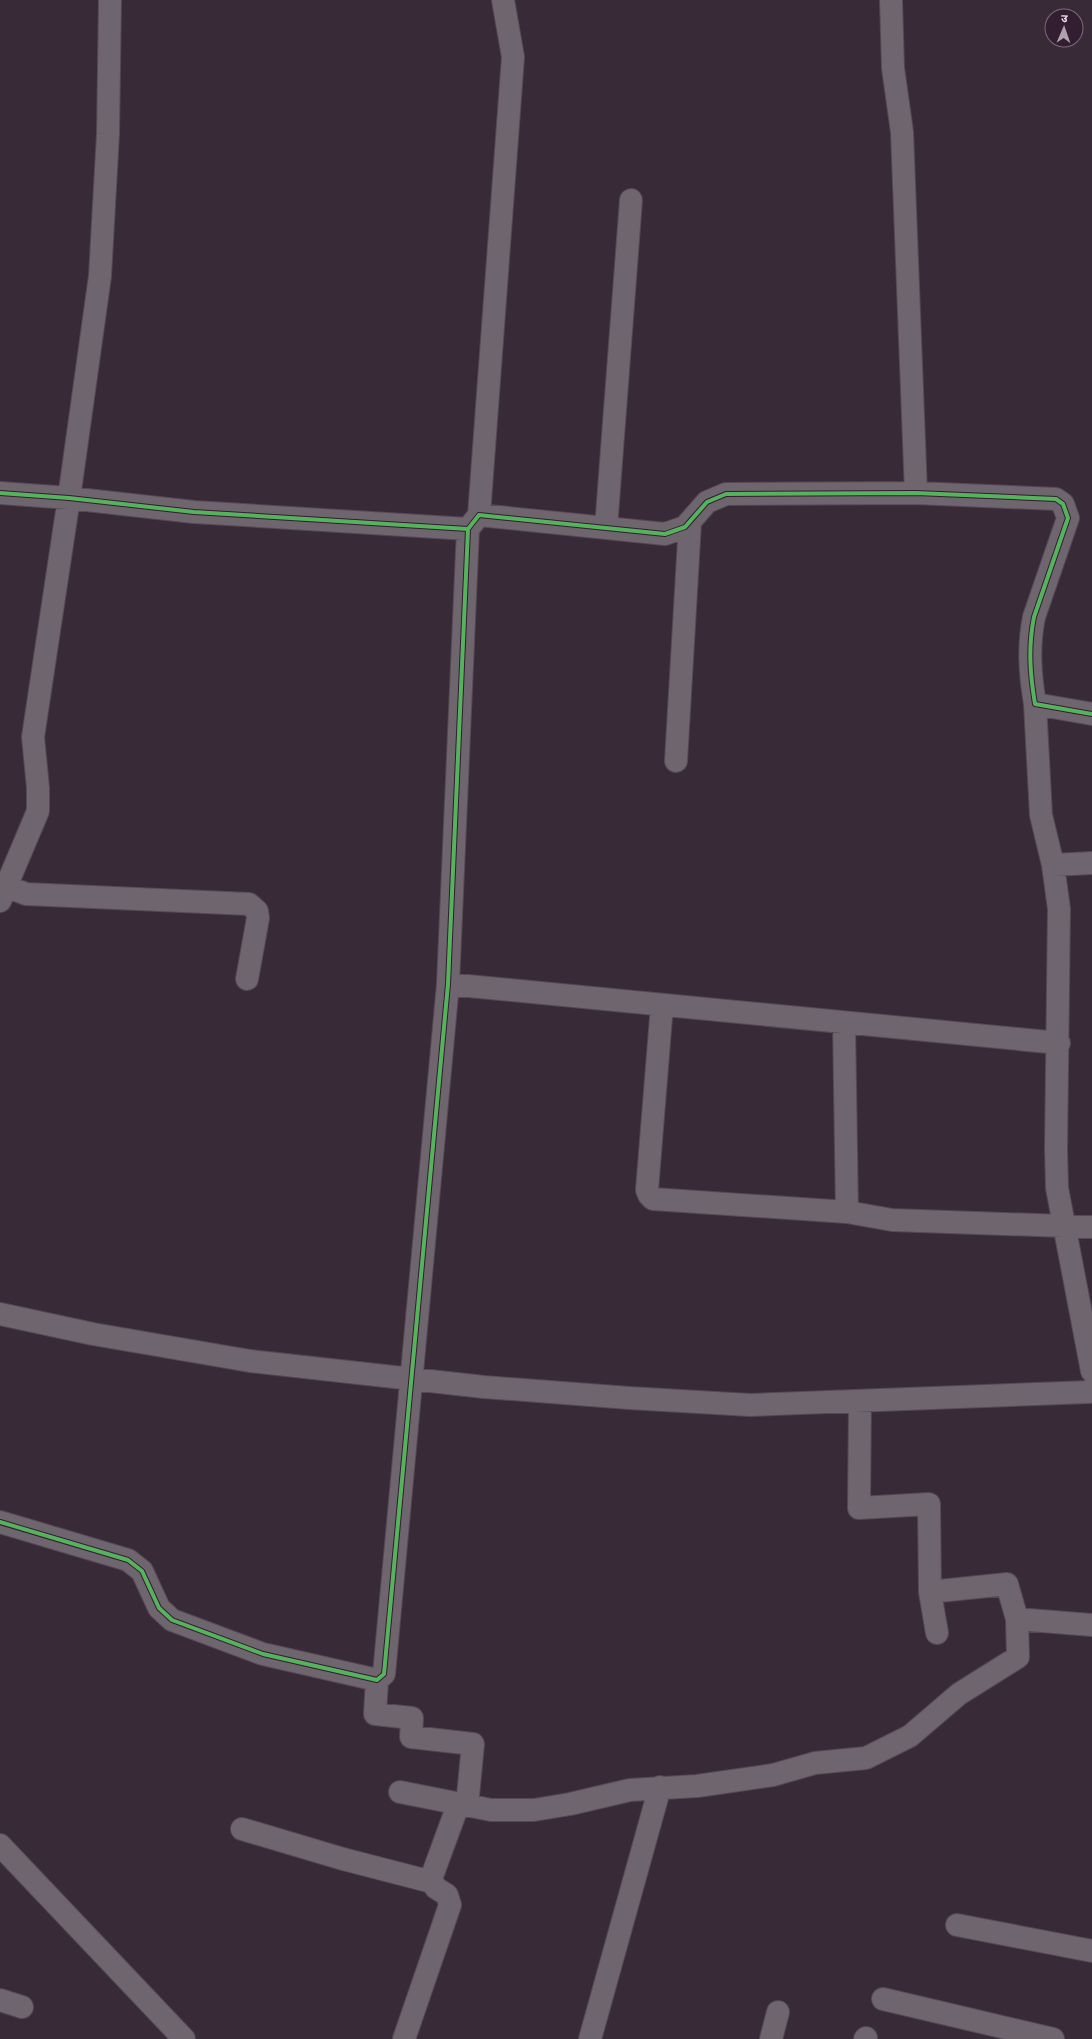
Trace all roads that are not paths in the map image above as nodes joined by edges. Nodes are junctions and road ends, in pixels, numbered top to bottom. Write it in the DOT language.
graph roads {
  1 [pos="110,0"];
  2 [pos="503,0"];
  3 [pos="891,0"];
  4 [pos="631,200"];
  5 [pos="0,492"];
  6 [pos="916,493"];
  7 [pos="69,498"];
  8 [pos="474,522"];
  9 [pos="690,523"];
  10 [pos="606,528"];
  11 [pos="1035,704"];
  12 [pos="1092,714"];
  13 [pos="676,762"];
  14 [pos="1092,863"];
  15 [pos="1053,865"];
  16 [pos="3,894"];
  17 [pos="247,979"];
  18 [pos="448,984"];
  19 [pos="662,1005"];
  20 [pos="844,1023"];
  21 [pos="1059,1043"];
  22 [pos="848,1212"];
  23 [pos="1065,1226"];
  24 [pos="1092,1226"];
  25 [pos="0,1314"];
  26 [pos="1092,1372"];
  27 [pos="412,1378"];
  28 [pos="1092,1389"];
  29 [pos="860,1401"];
  30 [pos="0,1522"];
  31 [pos="930,1592"];
  32 [pos="1017,1619"];
  33 [pos="1092,1625"];
  34 [pos="937,1633"];
  35 [pos="377,1680"];
  36 [pos="660,1787"];
  37 [pos="400,1792"];
  38 [pos="463,1805"];
  39 [pos="242,1829"];
  40 [pos="0,1845"];
  41 [pos="432,1882"];
  42 [pos="957,1925"];
  43 [pos="1092,1951"];
  44 [pos="883,1999"];
  45 [pos="0,2000"];
  46 [pos="22,2007"];
  47 [pos="778,2012"];
  48 [pos="184,2039"];
  49 [pos="404,2039"];
  50 [pos="590,2039"];
  51 [pos="771,2039"];
  52 [pos="1053,2039"];
  1 -- 7 [label="street"];
  2 -- 8 [label="street"];
  3 -- 6 [label="street"];
  4 -- 10 [label="street"];
  5 -- 7 [label="street"];
  6 -- 9 [label="street"];
  6 -- 11 [label="street"];
  7 -- 8 [label="street"];
  7 -- 16 [label="street"];
  8 -- 10 [label="street"];
  8 -- 18 [label="street"];
  9 -- 10 [label="street"];
  9 -- 13 [label="street"];
  11 -- 12 [label="street"];
  11 -- 15 [label="street"];
  14 -- 15 [label="street"];
  15 -- 21 [label="street"];
  16 -- 17 [label="street"];
  18 -- 19 [label="street"];
  18 -- 27 [label="street"];
  19 -- 20 [label="street"];
  19 -- 22 [label="street"];
  20 -- 21 [label="street"];
  20 -- 22 [label="street"];
  21 -- 23 [label="street"];
  22 -- 23 [label="street"];
  23 -- 24 [label="street"];
  23 -- 26 [label="street"];
  25 -- 27 [label="street"];
  27 -- 29 [label="street"];
  27 -- 35 [label="street"];
  28 -- 29 [label="street"];
  29 -- 31 [label="street"];
  30 -- 35 [label="street"];
  31 -- 32 [label="street"];
  31 -- 34 [label="street"];
  32 -- 33 [label="street"];
  32 -- 36 [label="street"];
  35 -- 38 [label="street"];
  36 -- 38 [label="street"];
  36 -- 50 [label="street"];
  37 -- 38 [label="street"];
  38 -- 41 [label="street"];
  39 -- 41 [label="street"];
  40 -- 48 [label="street"];
  41 -- 49 [label="street"];
  42 -- 43 [label="street"];
  44 -- 52 [label="street"];
  45 -- 46 [label="street"];
  47 -- 51 [label="street"];
}
